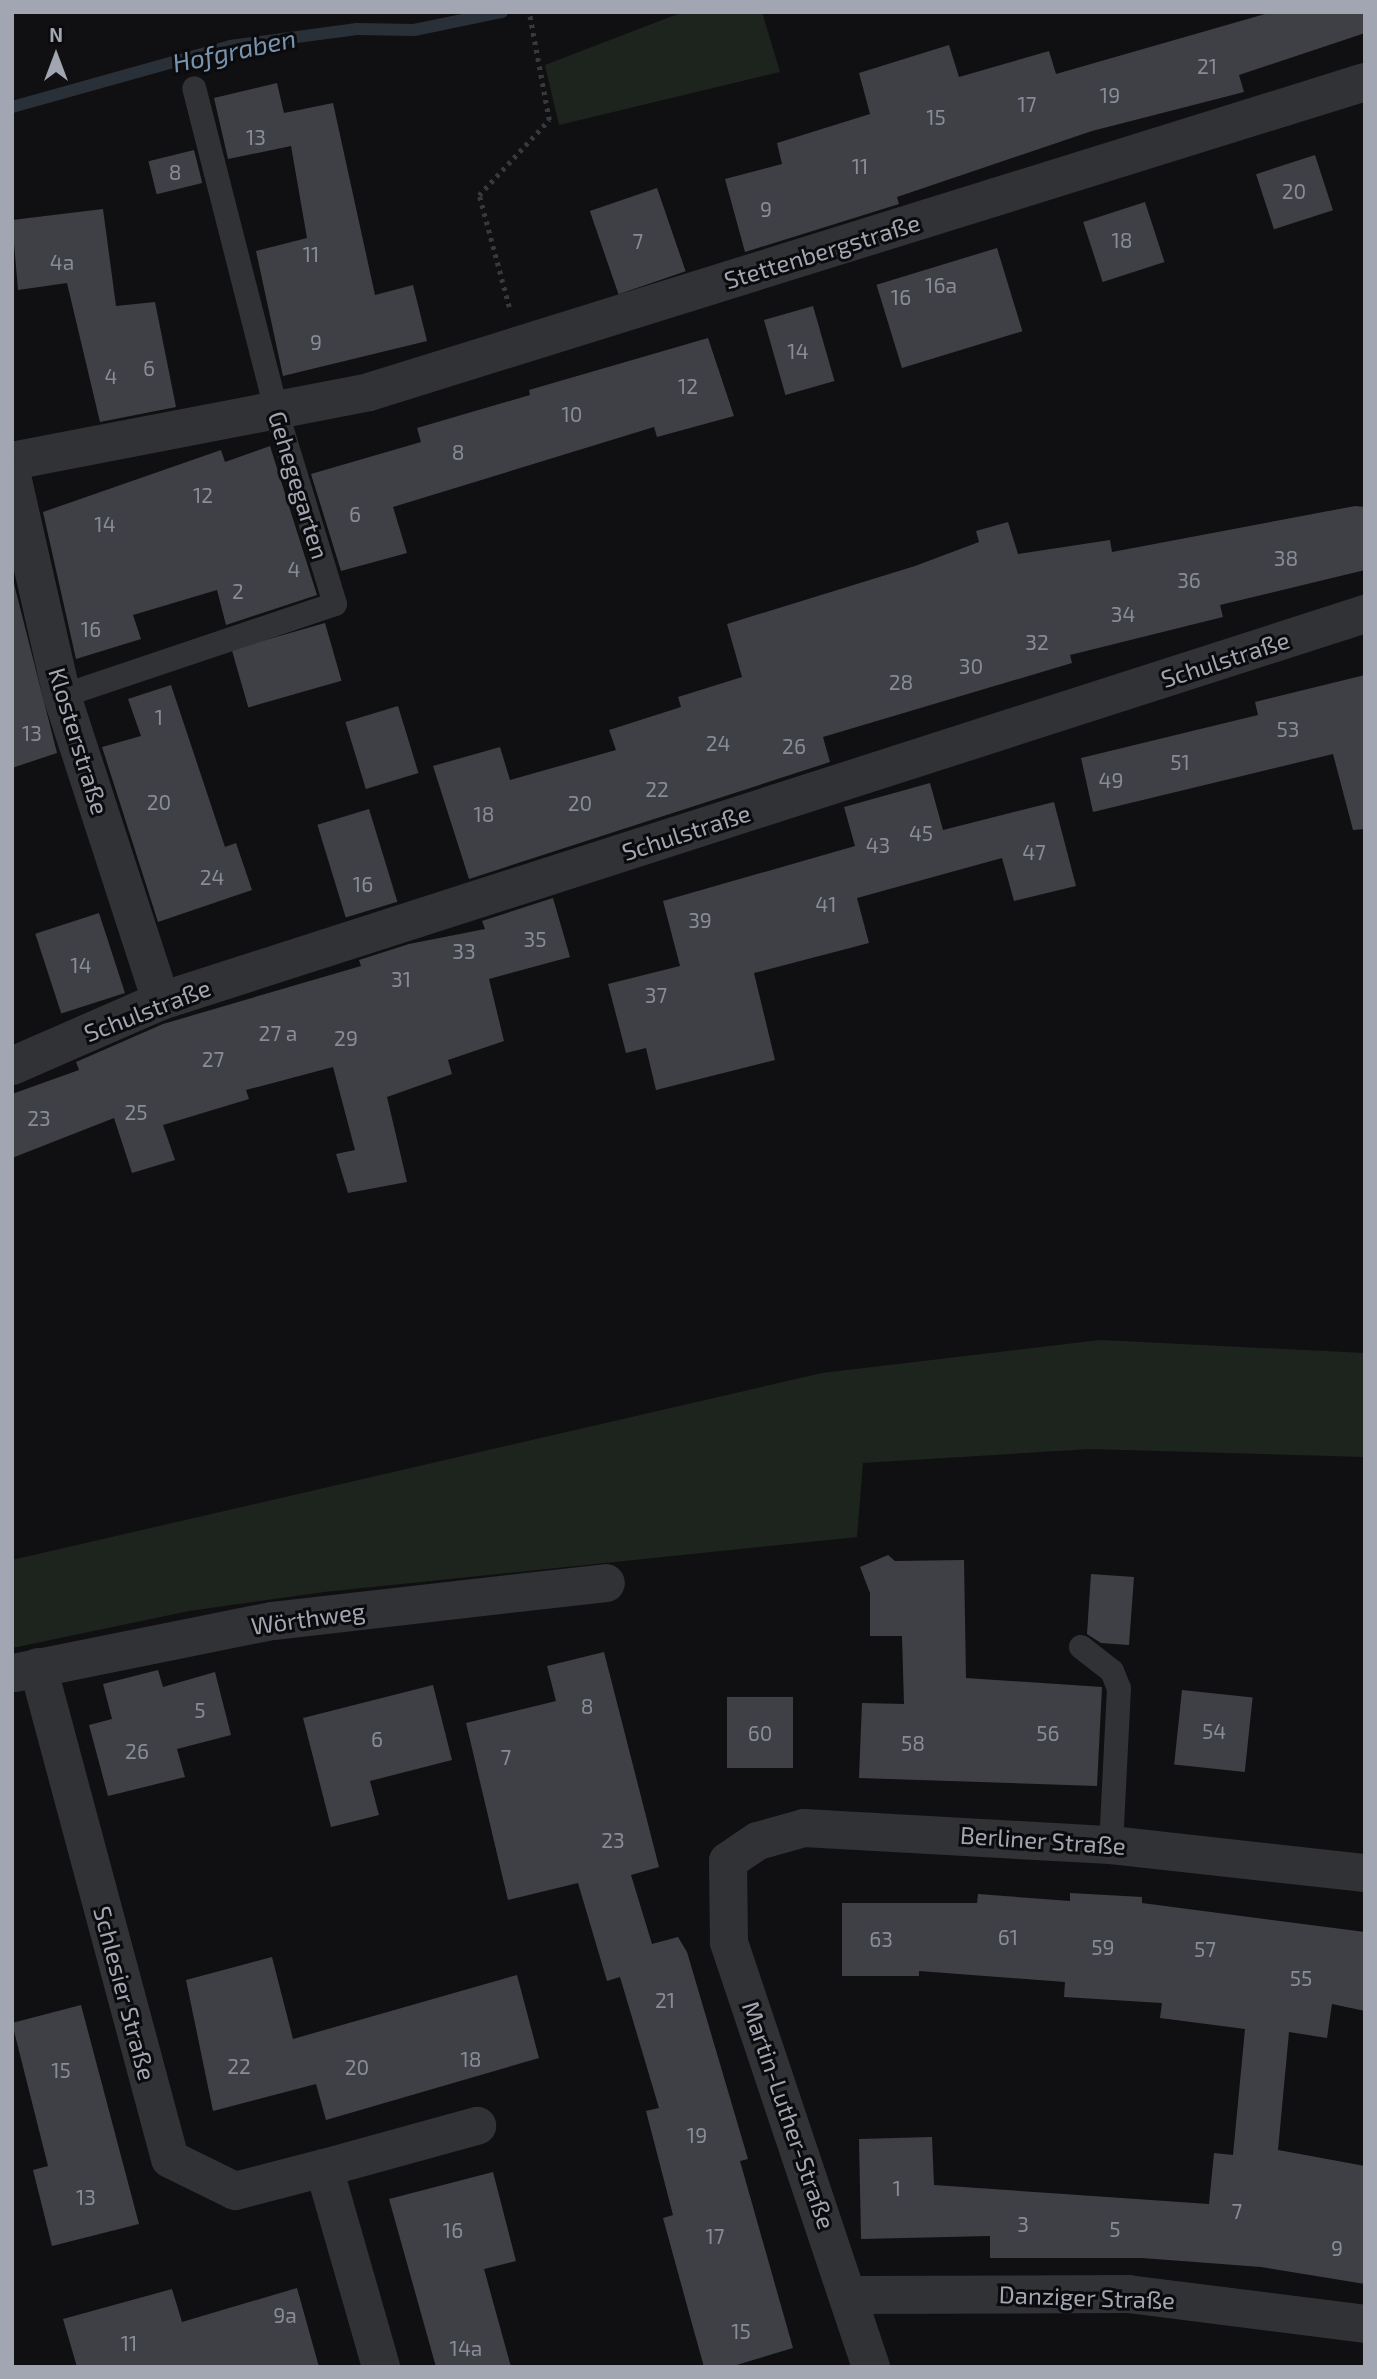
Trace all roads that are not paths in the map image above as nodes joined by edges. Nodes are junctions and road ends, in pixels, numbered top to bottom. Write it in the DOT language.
graph roads {
  1 [pos="1365,82"];
  2 [pos="194,88"];
  3 [pos="277,412"];
  4 [pos="12,461"];
  5 [pos="12,476"];
  6 [pos="1365,614"];
  7 [pos="62,696"];
  8 [pos="161,1001"];
  9 [pos="12,1066"];
  10 [pos="606,1583"];
  11 [pos="1081,1647"];
  12 [pos="25,1670"];
  13 [pos="1111,1845"];
  14 [pos="728,1861"];
  15 [pos="1365,1873"];
  16 [pos="477,2126"];
  17 [pos="324,2168"];
  18 [pos="850,2294"];
  19 [pos="1365,2324"];
  20 [pos="381,2367"];
  21 [pos="871,2367"];
  1 -- 3 [label="street, Stettenbergstraße"];
  2 -- 3 [label="lane, Gehegegarten"];
  3 -- 4 [label="street"];
  3 -- 7 [label="lane, Gehegegarten"];
  5 -- 7 [label="street, Klosterstraße"];
  6 -- 8 [label="street, Schulstraße"];
  7 -- 8 [label="street, Klosterstraße"];
  8 -- 9 [label="street, Schulstraße"];
  10 -- 12 [label="street, Wörthweg"];
  11 -- 13 [label="lane"];
  12 -- 17 [label="street, Schlesier Straße"];
  13 -- 14 [label="street, Berliner Straße"];
  13 -- 15 [label="street, Berliner Straße"];
  14 -- 18 [label="street, Martin-Luther-Straße"];
  16 -- 17 [label="street, Schlesier Straße"];
  17 -- 20 [label="street"];
  18 -- 19 [label="street, Danziger Straße"];
  18 -- 21 [label="street, Martin-Luther-Straße"];
}
